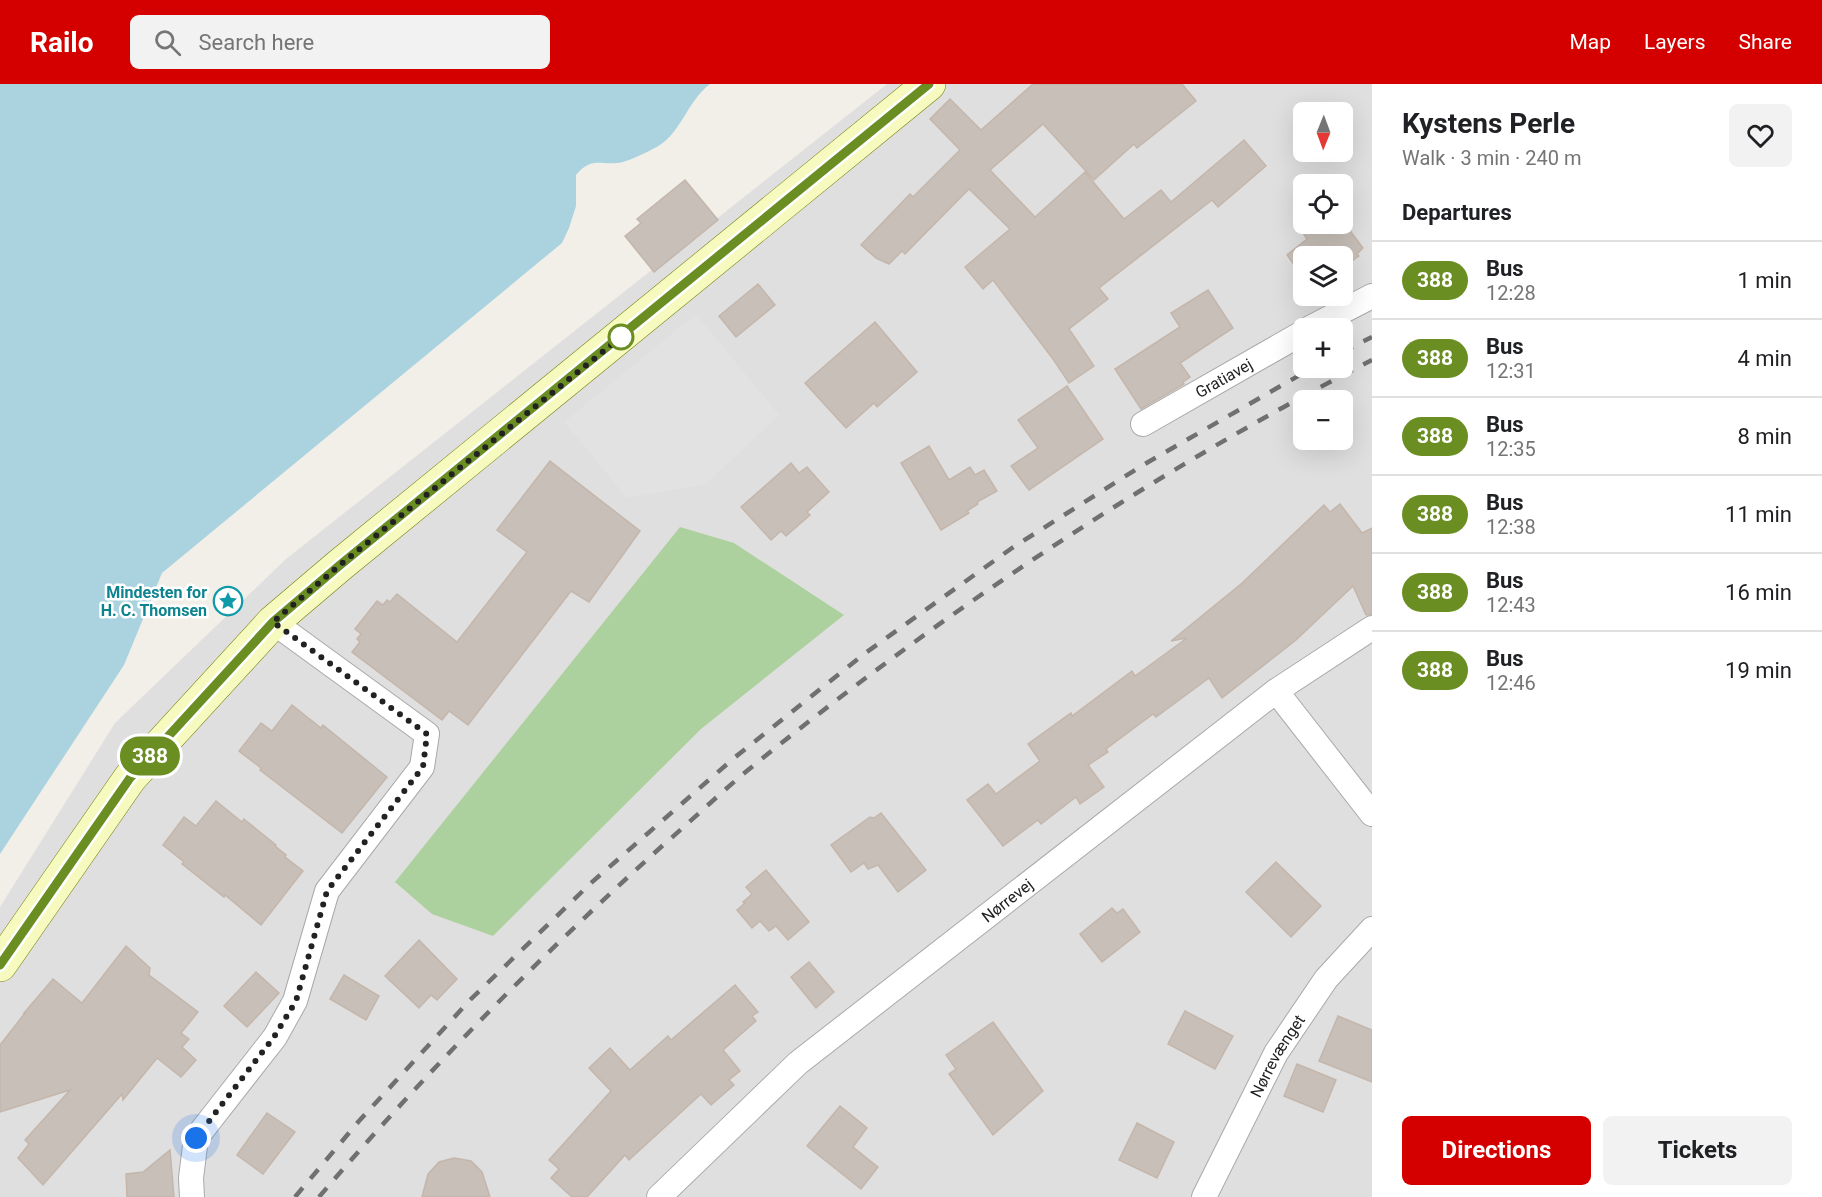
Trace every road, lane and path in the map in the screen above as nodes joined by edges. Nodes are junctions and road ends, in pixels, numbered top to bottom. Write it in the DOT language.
graph roads {
  1 [pos="929,84"];
  2 [pos="1372,296"];
  3 [pos="1329,318"];
  4 [pos="1293,338"];
  5 [pos="1143,424"];
  6 [pos="273,622"];
  7 [pos="1372,628"];
  8 [pos="1276,691"];
  9 [pos="1372,814"];
  10 [pos="1372,929"];
  11 [pos="0,965"];
  12 [pos="192,1197"];
  13 [pos="659,1197"];
  14 [pos="1204,1197"];
  1 -- 6 [label="main road"];
  2 -- 3 [label="street"];
  4 -- 5 [label="street, Gratiavej"];
  6 -- 11 [label="main road"];
  6 -- 12 [label="street"];
  7 -- 8 [label="street, Nørrevej"];
  8 -- 9 [label="street"];
  8 -- 13 [label="street, Nørrevej"];
  10 -- 14 [label="street, Nørrevænget"];
}
